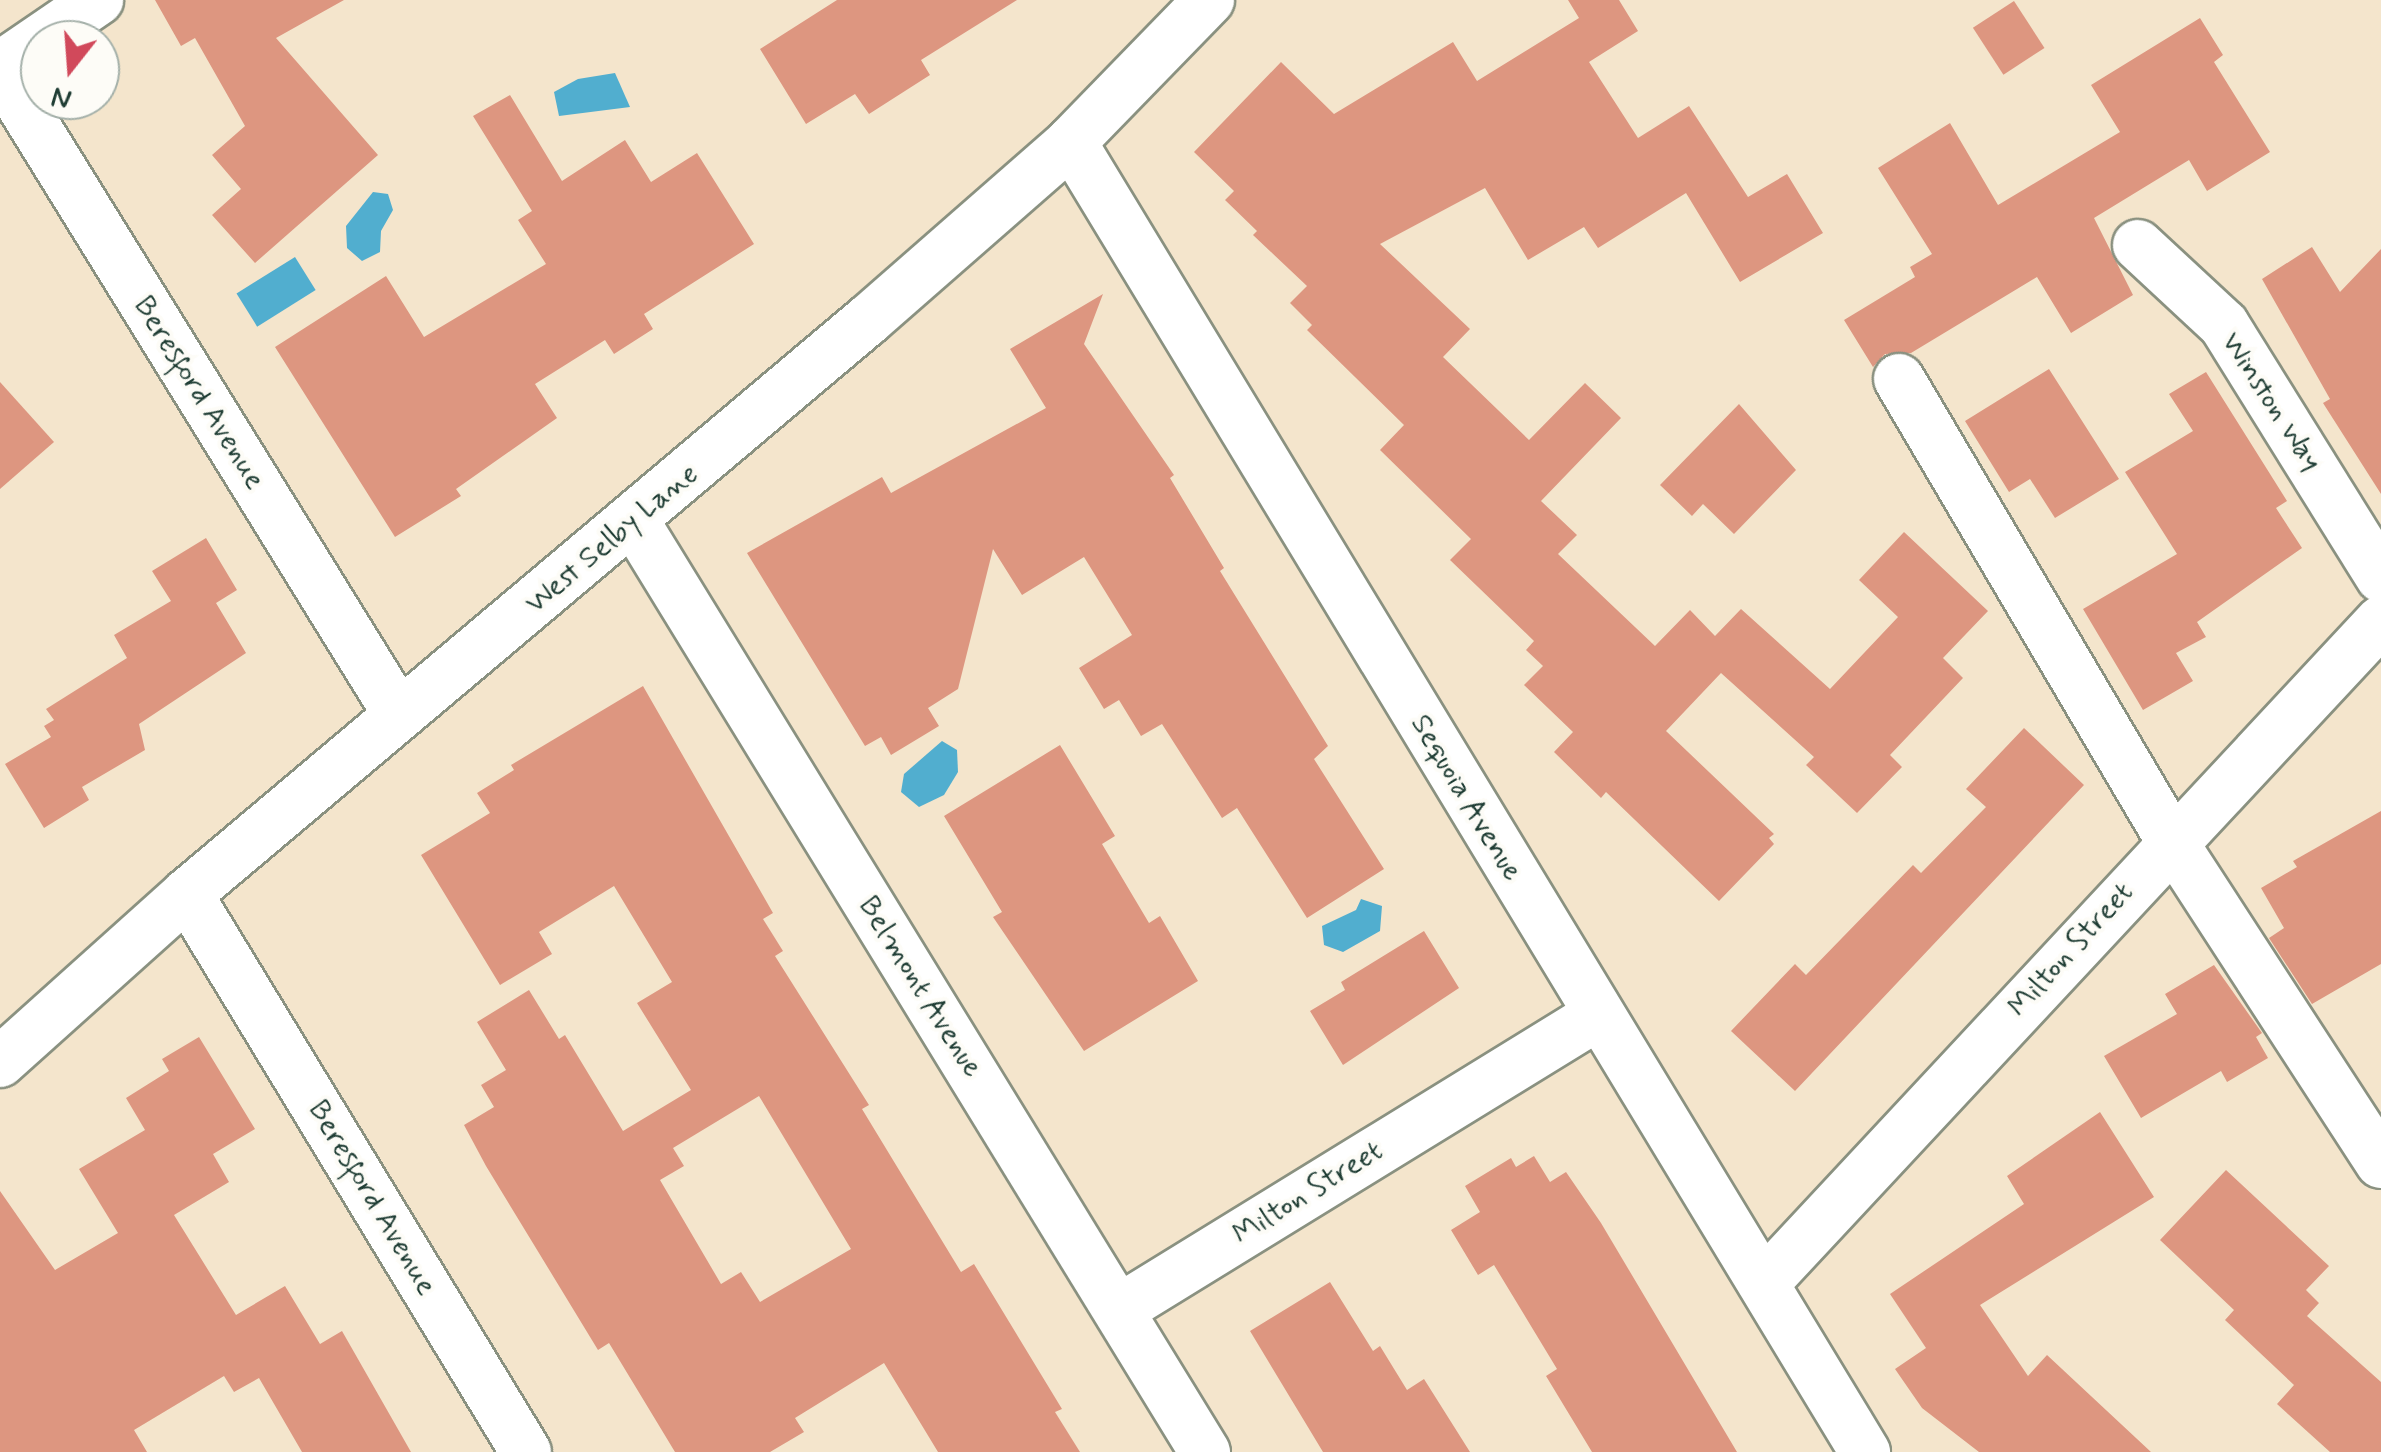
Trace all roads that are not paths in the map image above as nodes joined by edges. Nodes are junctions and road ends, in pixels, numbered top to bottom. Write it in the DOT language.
graph roads {
  1 [pos="98,0"];
  2 [pos="1209,0"];
  3 [pos="0,68"];
  4 [pos="1071,142"];
  5 [pos="2138,245"];
  6 [pos="1899,380"];
  7 [pos="634,523"];
  8 [pos="2381,577"];
  9 [pos="2381,621"];
  10 [pos="399,715"];
  11 [pos="2171,840"];
  12 [pos="187,894"];
  13 [pos="1598,1015"];
  14 [pos="0,1062"];
  15 [pos="2381,1163"];
  16 [pos="1765,1282"];
  17 [pos="1120,1309"];
  18 [pos="526,1452"];
  19 [pos="1205,1452"];
  20 [pos="1864,1452"];
  1 -- 3 [label="street"];
  2 -- 4 [label="street, West Selby Lane"];
  3 -- 10 [label="street, Beresford Avenue"];
  4 -- 7 [label="street, West Selby Lane"];
  4 -- 13 [label="street, Sequoia Avenue"];
  5 -- 8 [label="street, Winston Way"];
  6 -- 11 [label="street"];
  7 -- 10 [label="street, West Selby Lane"];
  7 -- 17 [label="street, Belmont Avenue"];
  9 -- 11 [label="street, Milton Street"];
  10 -- 12 [label="street, West Selby Lane"];
  11 -- 15 [label="street"];
  11 -- 16 [label="street, Milton Street"];
  12 -- 14 [label="street, West Selby Lane"];
  12 -- 18 [label="street, Beresford Avenue"];
  13 -- 16 [label="street, Sequoia Avenue"];
  13 -- 17 [label="street, Milton Street"];
  16 -- 20 [label="street, Sequoia Avenue"];
  17 -- 19 [label="street, Belmont Avenue"];
}
